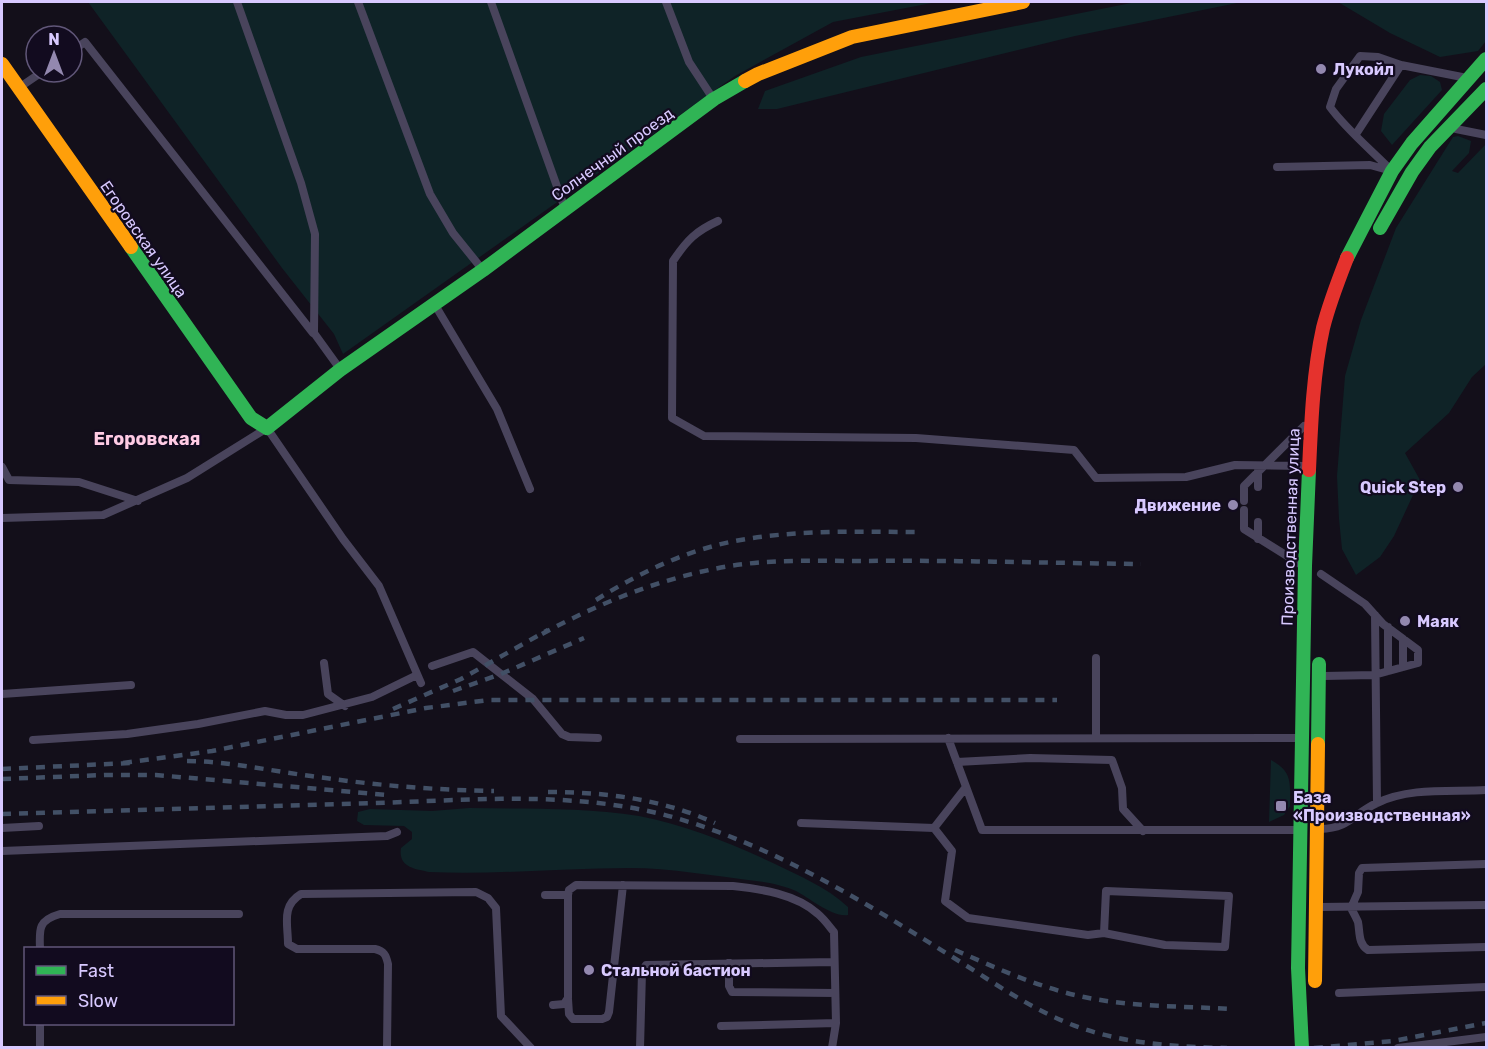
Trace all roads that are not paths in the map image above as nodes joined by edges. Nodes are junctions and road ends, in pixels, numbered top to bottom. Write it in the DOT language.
graph roads {
  1 [pos="237,2"];
  2 [pos="358,2"];
  3 [pos="491,2"];
  4 [pos="666,2"];
  5 [pos="1023,2"];
  6 [pos="1007,3"];
  7 [pos="84,43"];
  8 [pos="1486,59"];
  9 [pos="2,64"];
  10 [pos="1401,64"];
  11 [pos="1469,78"];
  12 [pos="24,84"];
  13 [pos="18,88"];
  14 [pos="1486,89"];
  15 [pos="714,99"];
  16 [pos="1449,127"];
  17 [pos="1356,134"];
  18 [pos="1486,135"];
  19 [pos="1277,167"];
  20 [pos="1392,171"];
  21 [pos="565,208"];
  22 [pos="718,221"];
  23 [pos="1373,241"];
  24 [pos="483,270"];
  25 [pos="435,304"];
  26 [pos="314,333"];
  27 [pos="340,370"];
  28 [pos="1311,418"];
  29 [pos="267,428"];
  30 [pos="1309,466"];
  31 [pos="2,467"];
  32 [pos="1261,468"];
  33 [pos="1258,487"];
  34 [pos="530,489"];
  35 [pos="138,501"];
  36 [pos="1244,501"];
  37 [pos="1244,510"];
  38 [pos="2,518"];
  39 [pos="1258,522"];
  40 [pos="1258,539"];
  41 [pos="1305,566"];
  42 [pos="1321,574"];
  43 [pos="1375,615"];
  44 [pos="1388,627"];
  45 [pos="1403,639"];
  46 [pos="1320,653"];
  47 [pos="1096,658"];
  48 [pos="324,663"];
  49 [pos="432,666"];
  50 [pos="1403,667"];
  51 [pos="1388,671"];
  52 [pos="417,675"];
  53 [pos="1374,675"];
  54 [pos="1319,676"];
  55 [pos="421,683"];
  56 [pos="131,685"];
  57 [pos="2,694"];
  58 [pos="345,706"];
  59 [pos="1301,707"];
  60 [pos="1319,707"];
  61 [pos="1096,737"];
  62 [pos="598,738"];
  63 [pos="948,738"];
  64 [pos="1301,738"];
  65 [pos="740,739"];
  66 [pos="33,740"];
  67 [pos="957,762"];
  68 [pos="966,787"];
  69 [pos="1486,790"];
  70 [pos="1377,803"];
  71 [pos="801,823"];
  72 [pos="39,826"];
  73 [pos="2,828"];
  74 [pos="934,828"];
  75 [pos="1318,829"];
  76 [pos="1299,830"];
  77 [pos="1143,831"];
  78 [pos="397,832"];
  79 [pos="2,852"];
  80 [pos="1486,864"];
  81 [pos="623,885"];
  82 [pos="545,895"];
  83 [pos="568,895"];
  84 [pos="1486,904"];
  85 [pos="1317,908"];
  86 [pos="1351,908"];
  87 [pos="239,914"];
  88 [pos="1104,933"];
  89 [pos="40,947"];
  90 [pos="1486,947"];
  91 [pos="834,962"];
  92 [pos="729,963"];
  93 [pos="1486,987"];
  94 [pos="1315,989"];
  95 [pos="835,993"];
  96 [pos="1339,993"];
  97 [pos="568,998"];
  98 [pos="553,1005"];
  99 [pos="1314,1012"];
  100 [pos="836,1023"];
  101 [pos="40,1025"];
  102 [pos="721,1026"];
  103 [pos="1486,1036"];
  104 [pos="40,1047"];
  105 [pos="387,1047"];
  106 [pos="531,1047"];
  107 [pos="640,1047"];
  108 [pos="831,1047"];
  109 [pos="1302,1047"];
  110 [pos="1313,1047"];
  111 [pos="1398,1047"];
  1 -- 26 [label="lane"];
  2 -- 24 [label="lane"];
  3 -- 21 [label="lane"];
  4 -- 15 [label="lane"];
  5 -- 6 [label="main road, Солнечный проезд"];
  6 -- 15 [label="main road, Солнечный проезд"];
  7 -- 26 [label="lane"];
  8 -- 11 [label="main road, Производственная улица"];
  9 -- 13 [label="main road, Егоровская улица"];
  10 -- 11 [label="lane"];
  10 -- 17 [label="lane"];
  10 -- 17 [label="lane"];
  11 -- 20 [label="main road, Производственная улица"];
  12 -- 13 [label="lane"];
  13 -- 29 [label="main road, Егоровская улица"];
  14 -- 16 [label="main road"];
  15 -- 21 [label="main road, Солнечный проезд"];
  16 -- 18 [label="lane"];
  16 -- 23 [label="main road"];
  17 -- 20 [label="lane"];
  19 -- 20 [label="lane"];
  20 -- 28 [label="main road, Производственная улица"];
  21 -- 24 [label="main road, Солнечный проезд"];
  22 -- 32 [label="lane"];
  24 -- 25 [label="main road, Солнечный проезд"];
  25 -- 27 [label="main road, Солнечный проезд"];
  25 -- 34 [label="lane"];
  26 -- 27 [label="lane"];
  27 -- 29 [label="main road, Солнечный проезд"];
  28 -- 30 [label="main road, Производственная улица"];
  28 -- 32 [label="lane"];
  29 -- 35 [label="lane"];
  29 -- 52 [label="lane"];
  30 -- 32 [label="lane"];
  30 -- 41 [label="main road, Производственная улица"];
  31 -- 35 [label="lane"];
  32 -- 33 [label="lane"];
  32 -- 36 [label="lane"];
  35 -- 38 [label="lane"];
  37 -- 40 [label="lane"];
  39 -- 40 [label="lane"];
  40 -- 41 [label="lane"];
  41 -- 59 [label="main road, Производственная улица"];
  42 -- 43 [label="lane"];
  43 -- 44 [label="lane"];
  43 -- 53 [label="lane"];
  44 -- 45 [label="lane"];
  44 -- 51 [label="lane"];
  45 -- 50 [label="lane"];
  45 -- 50 [label="lane"];
  46 -- 54 [label="main road"];
  47 -- 61 [label="lane"];
  48 -- 58 [label="lane"];
  49 -- 62 [label="lane"];
  50 -- 51 [label="lane"];
  51 -- 53 [label="lane"];
  52 -- 55 [label="lane"];
  52 -- 58 [label="lane"];
  53 -- 54 [label="lane"];
  53 -- 70 [label="lane"];
  54 -- 60 [label="main road"];
  56 -- 57 [label="lane"];
  58 -- 66 [label="lane"];
  59 -- 60 [label="main road"];
  59 -- 64 [label="main road, Производственная улица"];
  60 -- 75 [label="main road"];
  61 -- 63 [label="lane"];
  61 -- 64 [label="lane"];
  63 -- 65 [label="lane"];
  63 -- 67 [label="lane"];
  64 -- 76 [label="main road, Производственная улица"];
  67 -- 68 [label="lane"];
  67 -- 77 [label="lane"];
  68 -- 74 [label="lane"];
  68 -- 77 [label="lane"];
  69 -- 70 [label="lane"];
  70 -- 75 [label="lane"];
  71 -- 74 [label="lane"];
  72 -- 73 [label="lane"];
  74 -- 88 [label="lane"];
  75 -- 76 [label="main road"];
  75 -- 85 [label="main road"];
  76 -- 77 [label="lane"];
  76 -- 109 [label="main road, Производственная улица"];
  78 -- 79 [label="lane"];
  80 -- 86 [label="lane"];
  81 -- 83 [label="lane"];
  81 -- 91 [label="lane"];
  81 -- 97 [label="lane"];
  82 -- 83 [label="lane"];
  83 -- 97 [label="lane"];
  84 -- 86 [label="lane"];
  85 -- 86 [label="lane"];
  85 -- 94 [label="main road"];
  86 -- 90 [label="lane"];
  87 -- 89 [label="lane"];
  88 -- 88 [label="lane"];
  91 -- 92 [label="lane"];
  91 -- 95 [label="lane"];
  92 -- 95 [label="lane"];
  92 -- 107 [label="lane"];
  93 -- 96 [label="lane"];
  95 -- 100 [label="lane"];
  97 -- 98 [label="lane"];
  99 -- 110 [label="main road"];
  100 -- 102 [label="lane"];
  100 -- 108 [label="lane"];
  101 -- 104 [label="lane"];
  103 -- 111 [label="lane"];
  105 -- 106 [label="lane"];
}
